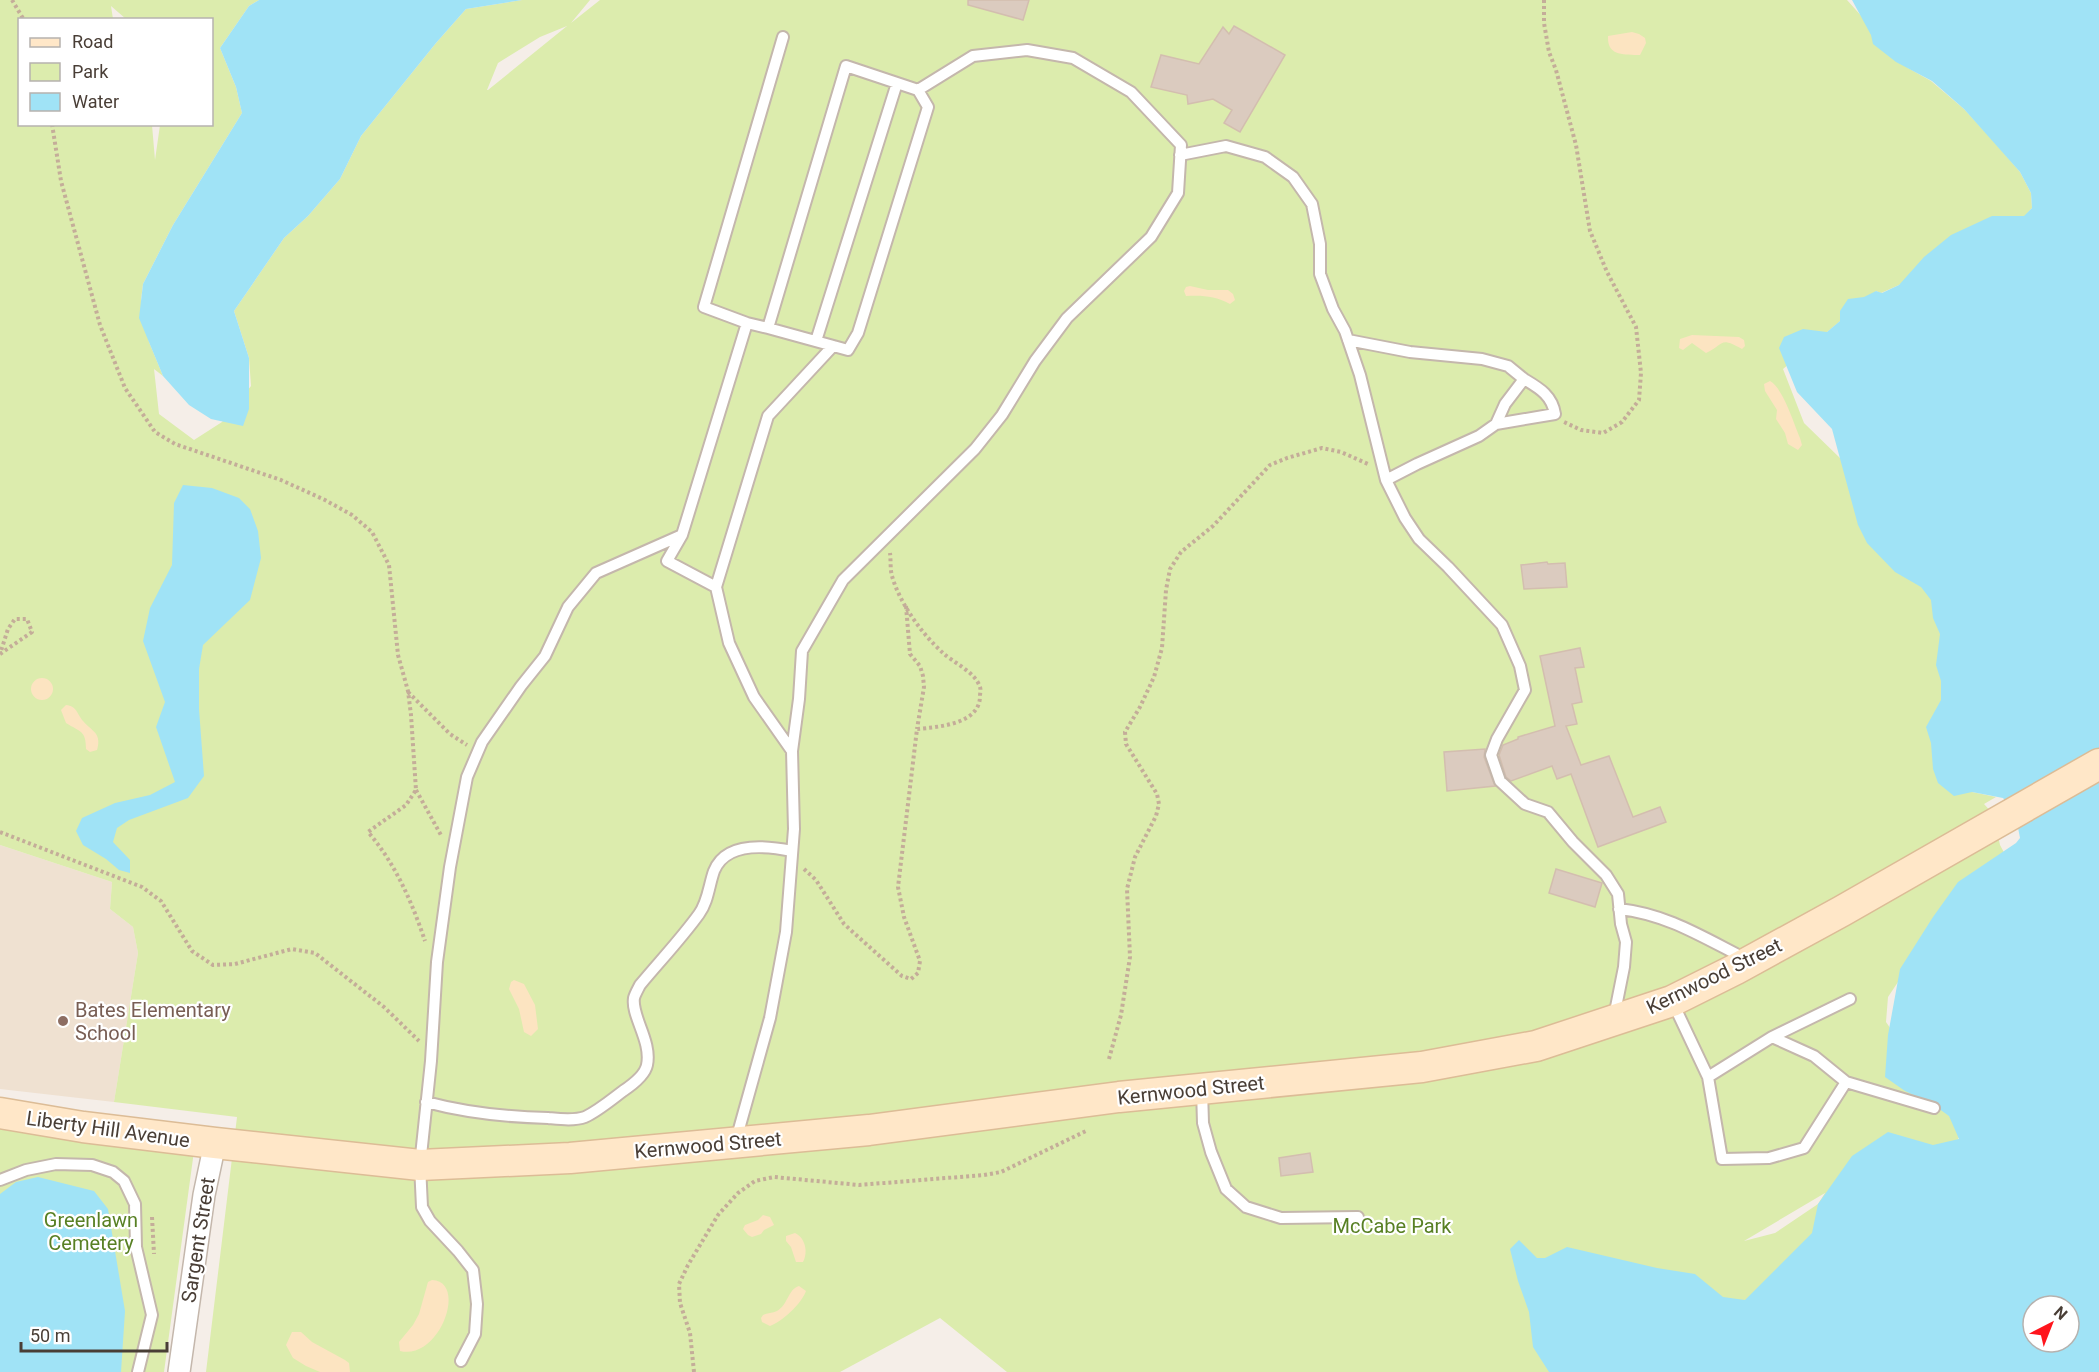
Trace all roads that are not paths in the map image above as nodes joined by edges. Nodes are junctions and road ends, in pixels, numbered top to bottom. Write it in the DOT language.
graph roads {
  1 [pos="783,37"];
  2 [pos="897,83"];
  3 [pos="918,90"];
  4 [pos="1180,155"];
  5 [pos="747,323"];
  6 [pos="768,328"];
  7 [pos="1348,340"];
  8 [pos="816,341"];
  9 [pos="833,346"];
  10 [pos="1524,379"];
  11 [pos="1496,424"];
  12 [pos="1386,480"];
  13 [pos="682,535"];
  14 [pos="716,587"];
  15 [pos="792,751"];
  16 [pos="2099,764"];
  17 [pos="792,851"];
  18 [pos="1619,909"];
  19 [pos="1751,961"];
  20 [pos="1850,999"];
  21 [pos="1672,1001"];
  22 [pos="1613,1022"];
  23 [pos="1772,1036"];
  24 [pos="1708,1077"];
  25 [pos="1846,1083"];
  26 [pos="1202,1089"];
  27 [pos="426,1102"];
  28 [pos="1934,1108"];
  29 [pos="0,1113"];
  30 [pos="216,1143"];
  31 [pos="736,1143"];
  32 [pos="420,1165"];
  33 [pos="0,1180"];
  34 [pos="1358,1217"];
  35 [pos="461,1361"];
  36 [pos="138,1372"];
  37 [pos="179,1372"];
  1 -- 5 [label="lane"];
  2 -- 3 [label="lane"];
  2 -- 6 [label="lane"];
  2 -- 8 [label="lane"];
  3 -- 4 [label="lane"];
  3 -- 9 [label="lane"];
  4 -- 7 [label="lane"];
  4 -- 15 [label="lane"];
  5 -- 6 [label="lane"];
  5 -- 13 [label="lane"];
  6 -- 8 [label="lane"];
  7 -- 10 [label="lane"];
  7 -- 12 [label="lane"];
  8 -- 9 [label="lane"];
  9 -- 14 [label="lane"];
  10 -- 11 [label="lane"];
  10 -- 11 [label="lane"];
  11 -- 12 [label="lane"];
  12 -- 18 [label="lane"];
  13 -- 14 [label="lane"];
  13 -- 27 [label="lane"];
  14 -- 15 [label="lane"];
  15 -- 17 [label="lane"];
  16 -- 19 [label="main road, Kernwood Street"];
  17 -- 27 [label="lane"];
  17 -- 31 [label="lane"];
  18 -- 19 [label="lane"];
  18 -- 22 [label="lane"];
  19 -- 21 [label="main road, Kernwood Street"];
  20 -- 23 [label="lane"];
  21 -- 22 [label="main road, Kernwood Street"];
  21 -- 24 [label="lane"];
  22 -- 26 [label="main road, Kernwood Street"];
  23 -- 24 [label="lane"];
  23 -- 25 [label="lane"];
  24 -- 25 [label="lane"];
  25 -- 28 [label="lane"];
  26 -- 31 [label="main road, Kernwood Street"];
  26 -- 34 [label="lane"];
  27 -- 32 [label="lane"];
  29 -- 30 [label="main road, Liberty Hill Avenue"];
  30 -- 32 [label="main road, Kernwood Street"];
  30 -- 37 [label="street, Sargent Street"];
  31 -- 32 [label="main road, Kernwood Street"];
  32 -- 35 [label="lane"];
  33 -- 36 [label="lane"];
}
